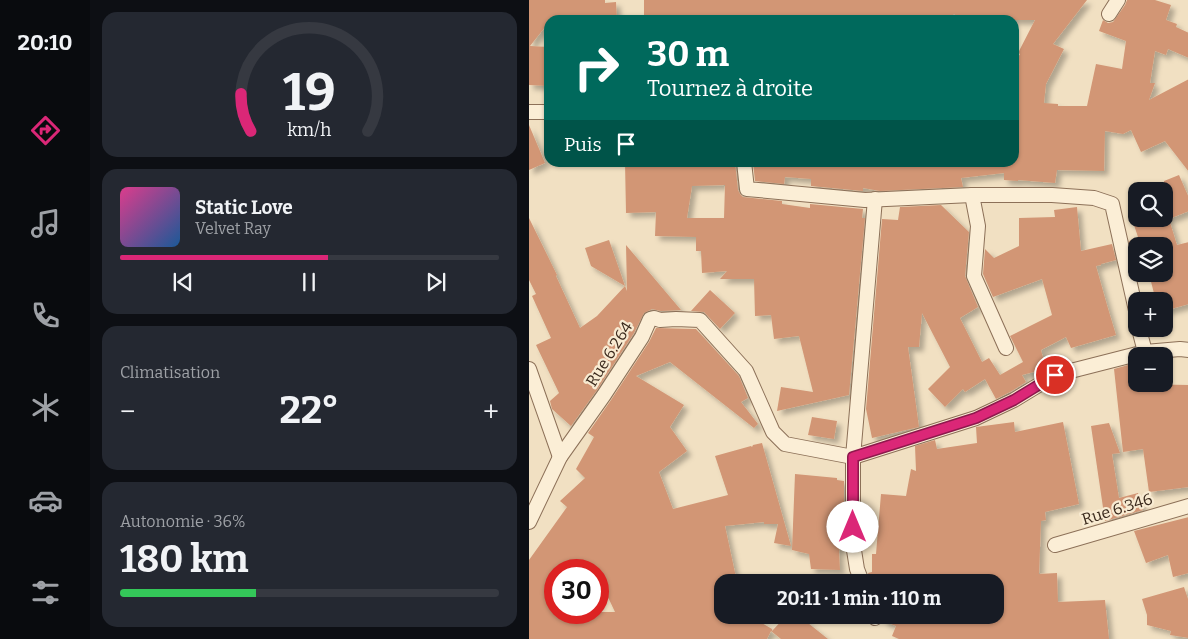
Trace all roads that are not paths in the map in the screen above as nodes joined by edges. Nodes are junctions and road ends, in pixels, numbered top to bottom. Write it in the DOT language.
graph roads {
  1 [pos="1118,0"];
  2 [pos="1109,14"];
  3 [pos="529,112"];
  4 [pos="544,112"];
  5 [pos="745,167"];
  6 [pos="972,195"];
  7 [pos="875,199"];
  8 [pos="1132,292"];
  9 [pos="1006,348"];
  10 [pos="1173,350"];
  11 [pos="1188,350"];
  12 [pos="1128,356"];
  13 [pos="529,369"];
  14 [pos="560,457"];
  15 [pos="853,457"];
  16 [pos="1188,506"];
  17 [pos="529,522"];
  18 [pos="1055,545"];
  19 [pos="859,574"];
  1 -- 2 [label="street"];
  3 -- 4 [label="street"];
  5 -- 7 [label="street"];
  6 -- 7 [label="street"];
  6 -- 8 [label="street"];
  6 -- 9 [label="street"];
  7 -- 15 [label="street"];
  10 -- 11 [label="street"];
  12 -- 15 [label="street"];
  13 -- 14 [label="street"];
  14 -- 15 [label="street, Rue 6.264"];
  14 -- 17 [label="street, Rue 6.264"];
  15 -- 19 [label="street"];
  16 -- 18 [label="street, Rue 6.346"];
}
